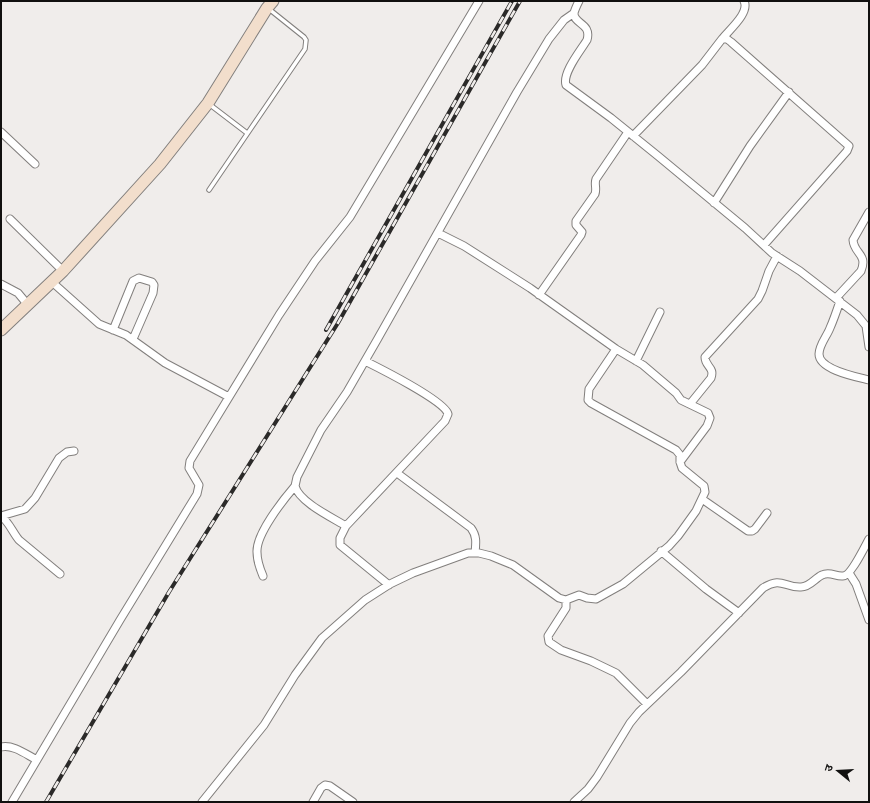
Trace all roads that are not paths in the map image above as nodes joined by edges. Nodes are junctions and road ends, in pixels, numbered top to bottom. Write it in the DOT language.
graph roads {
  1 [pos="479,1"];
  2 [pos="579,1"];
  3 [pos="744,1"];
  4 [pos="270,5"];
  5 [pos="574,13"];
  6 [pos="722,39"];
  7 [pos="789,92"];
  8 [pos="208,103"];
  9 [pos="1,132"];
  10 [pos="248,133"];
  11 [pos="630,134"];
  12 [pos="35,164"];
  13 [pos="209,190"];
  14 [pos="714,203"];
  15 [pos="869,212"];
  16 [pos="10,219"];
  17 [pos="438,233"];
  18 [pos="764,245"];
  19 [pos="777,256"];
  20 [pos="63,271"];
  21 [pos="52,282"];
  22 [pos="1,284"];
  23 [pos="539,295"];
  24 [pos="838,300"];
  25 [pos="28,305"];
  26 [pos="660,312"];
  27 [pos="1,330"];
  28 [pos="113,330"];
  29 [pos="133,340"];
  30 [pos="869,347"];
  31 [pos="616,349"];
  32 [pos="365,361"];
  33 [pos="636,361"];
  34 [pos="869,380"];
  35 [pos="230,397"];
  36 [pos="690,404"];
  37 [pos="74,451"];
  38 [pos="680,462"];
  39 [pos="397,473"];
  40 [pos="295,486"];
  41 [pos="702,499"];
  42 [pos="767,513"];
  43 [pos="1,516"];
  44 [pos="346,526"];
  45 [pos="869,539"];
  46 [pos="661,551"];
  47 [pos="475,553"];
  48 [pos="848,573"];
  49 [pos="60,574"];
  50 [pos="263,576"];
  51 [pos="388,585"];
  52 [pos="566,600"];
  53 [pos="738,613"];
  54 [pos="869,620"];
  55 [pos="648,704"];
  56 [pos="1,747"];
  57 [pos="37,760"];
  58 [pos="12,802"];
  59 [pos="202,802"];
  60 [pos="313,802"];
  61 [pos="353,802"];
  62 [pos="574,802"];
  1 -- 35 [label="street"];
  2 -- 5 [label="street"];
  3 -- 6 [label="street"];
  4 -- 8 [label="main road"];
  4 -- 10 [label="lane"];
  5 -- 11 [label="street"];
  5 -- 17 [label="street"];
  6 -- 7 [label="street"];
  6 -- 11 [label="street"];
  7 -- 14 [label="street"];
  7 -- 18 [label="street"];
  8 -- 10 [label="lane"];
  8 -- 20 [label="main road"];
  9 -- 12 [label="street"];
  10 -- 13 [label="lane"];
  11 -- 14 [label="street"];
  11 -- 23 [label="street"];
  14 -- 18 [label="street"];
  15 -- 24 [label="street"];
  16 -- 20 [label="street"];
  17 -- 23 [label="street"];
  17 -- 32 [label="street"];
  18 -- 19 [label="street"];
  19 -- 24 [label="street"];
  19 -- 36 [label="street"];
  20 -- 21 [label="main road"];
  21 -- 25 [label="main road"];
  21 -- 28 [label="street"];
  22 -- 25 [label="street"];
  23 -- 31 [label="street"];
  24 -- 30 [label="street"];
  24 -- 34 [label="street"];
  25 -- 27 [label="main road"];
  26 -- 33 [label="street"];
  28 -- 29 [label="street"];
  28 -- 29 [label="street"];
  29 -- 35 [label="street"];
  31 -- 33 [label="street"];
  31 -- 38 [label="street"];
  32 -- 39 [label="street"];
  32 -- 40 [label="street"];
  33 -- 36 [label="street"];
  35 -- 57 [label="street"];
  36 -- 38 [label="street"];
  37 -- 43 [label="street"];
  38 -- 41 [label="street"];
  39 -- 44 [label="street"];
  39 -- 47 [label="street"];
  40 -- 44 [label="street"];
  40 -- 50 [label="street"];
  41 -- 42 [label="street"];
  41 -- 46 [label="street"];
  43 -- 49 [label="street"];
  44 -- 51 [label="street"];
  45 -- 48 [label="street"];
  46 -- 52 [label="street"];
  46 -- 53 [label="street"];
  47 -- 51 [label="street"];
  47 -- 52 [label="street"];
  48 -- 53 [label="street"];
  48 -- 54 [label="street"];
  51 -- 59 [label="street"];
  52 -- 55 [label="street"];
  53 -- 55 [label="street"];
  55 -- 62 [label="street"];
  56 -- 57 [label="street"];
  57 -- 58 [label="street"];
  60 -- 61 [label="street"];
}
